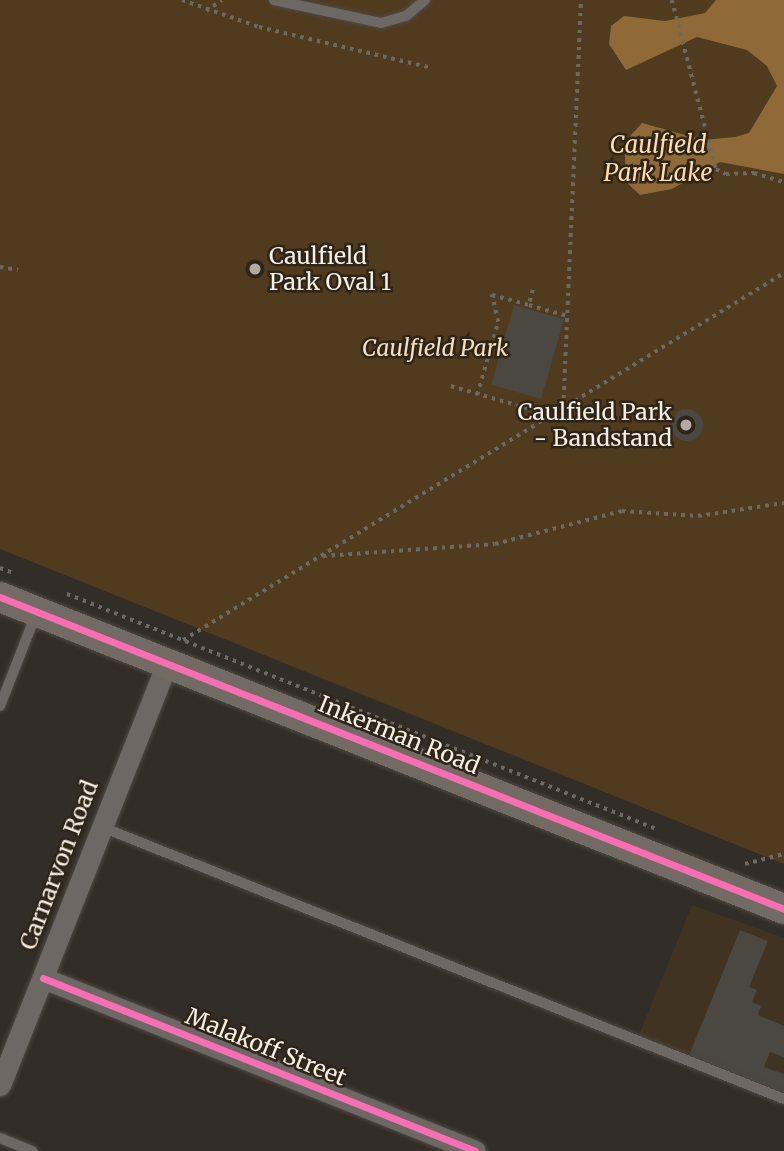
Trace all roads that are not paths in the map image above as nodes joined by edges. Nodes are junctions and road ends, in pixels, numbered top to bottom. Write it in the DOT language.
graph roads {
  1 [pos="274,0"];
  2 [pos="425,0"];
  3 [pos="0,597"];
  4 [pos="37,611"];
  5 [pos="175,652"];
  6 [pos="0,706"];
  7 [pos="102,827"];
  8 [pos="784,909"];
  9 [pos="43,978"];
  10 [pos="0,1085"];
  11 [pos="784,1099"];
  12 [pos="0,1138"];
  13 [pos="33,1151"];
  14 [pos="475,1151"];
  1 -- 2 [label="lane"];
  3 -- 4 [label="street, Inkerman Road"];
  4 -- 5 [label="street, Inkerman Road"];
  4 -- 6 [label="lane"];
  5 -- 7 [label="street, Carnarvon Road"];
  5 -- 8 [label="street, Inkerman Road"];
  7 -- 9 [label="street, Carnarvon Road"];
  7 -- 11 [label="lane"];
  9 -- 10 [label="street, Carnarvon Road"];
  9 -- 14 [label="street, Malakoff Street"];
  12 -- 13 [label="lane"];
}
